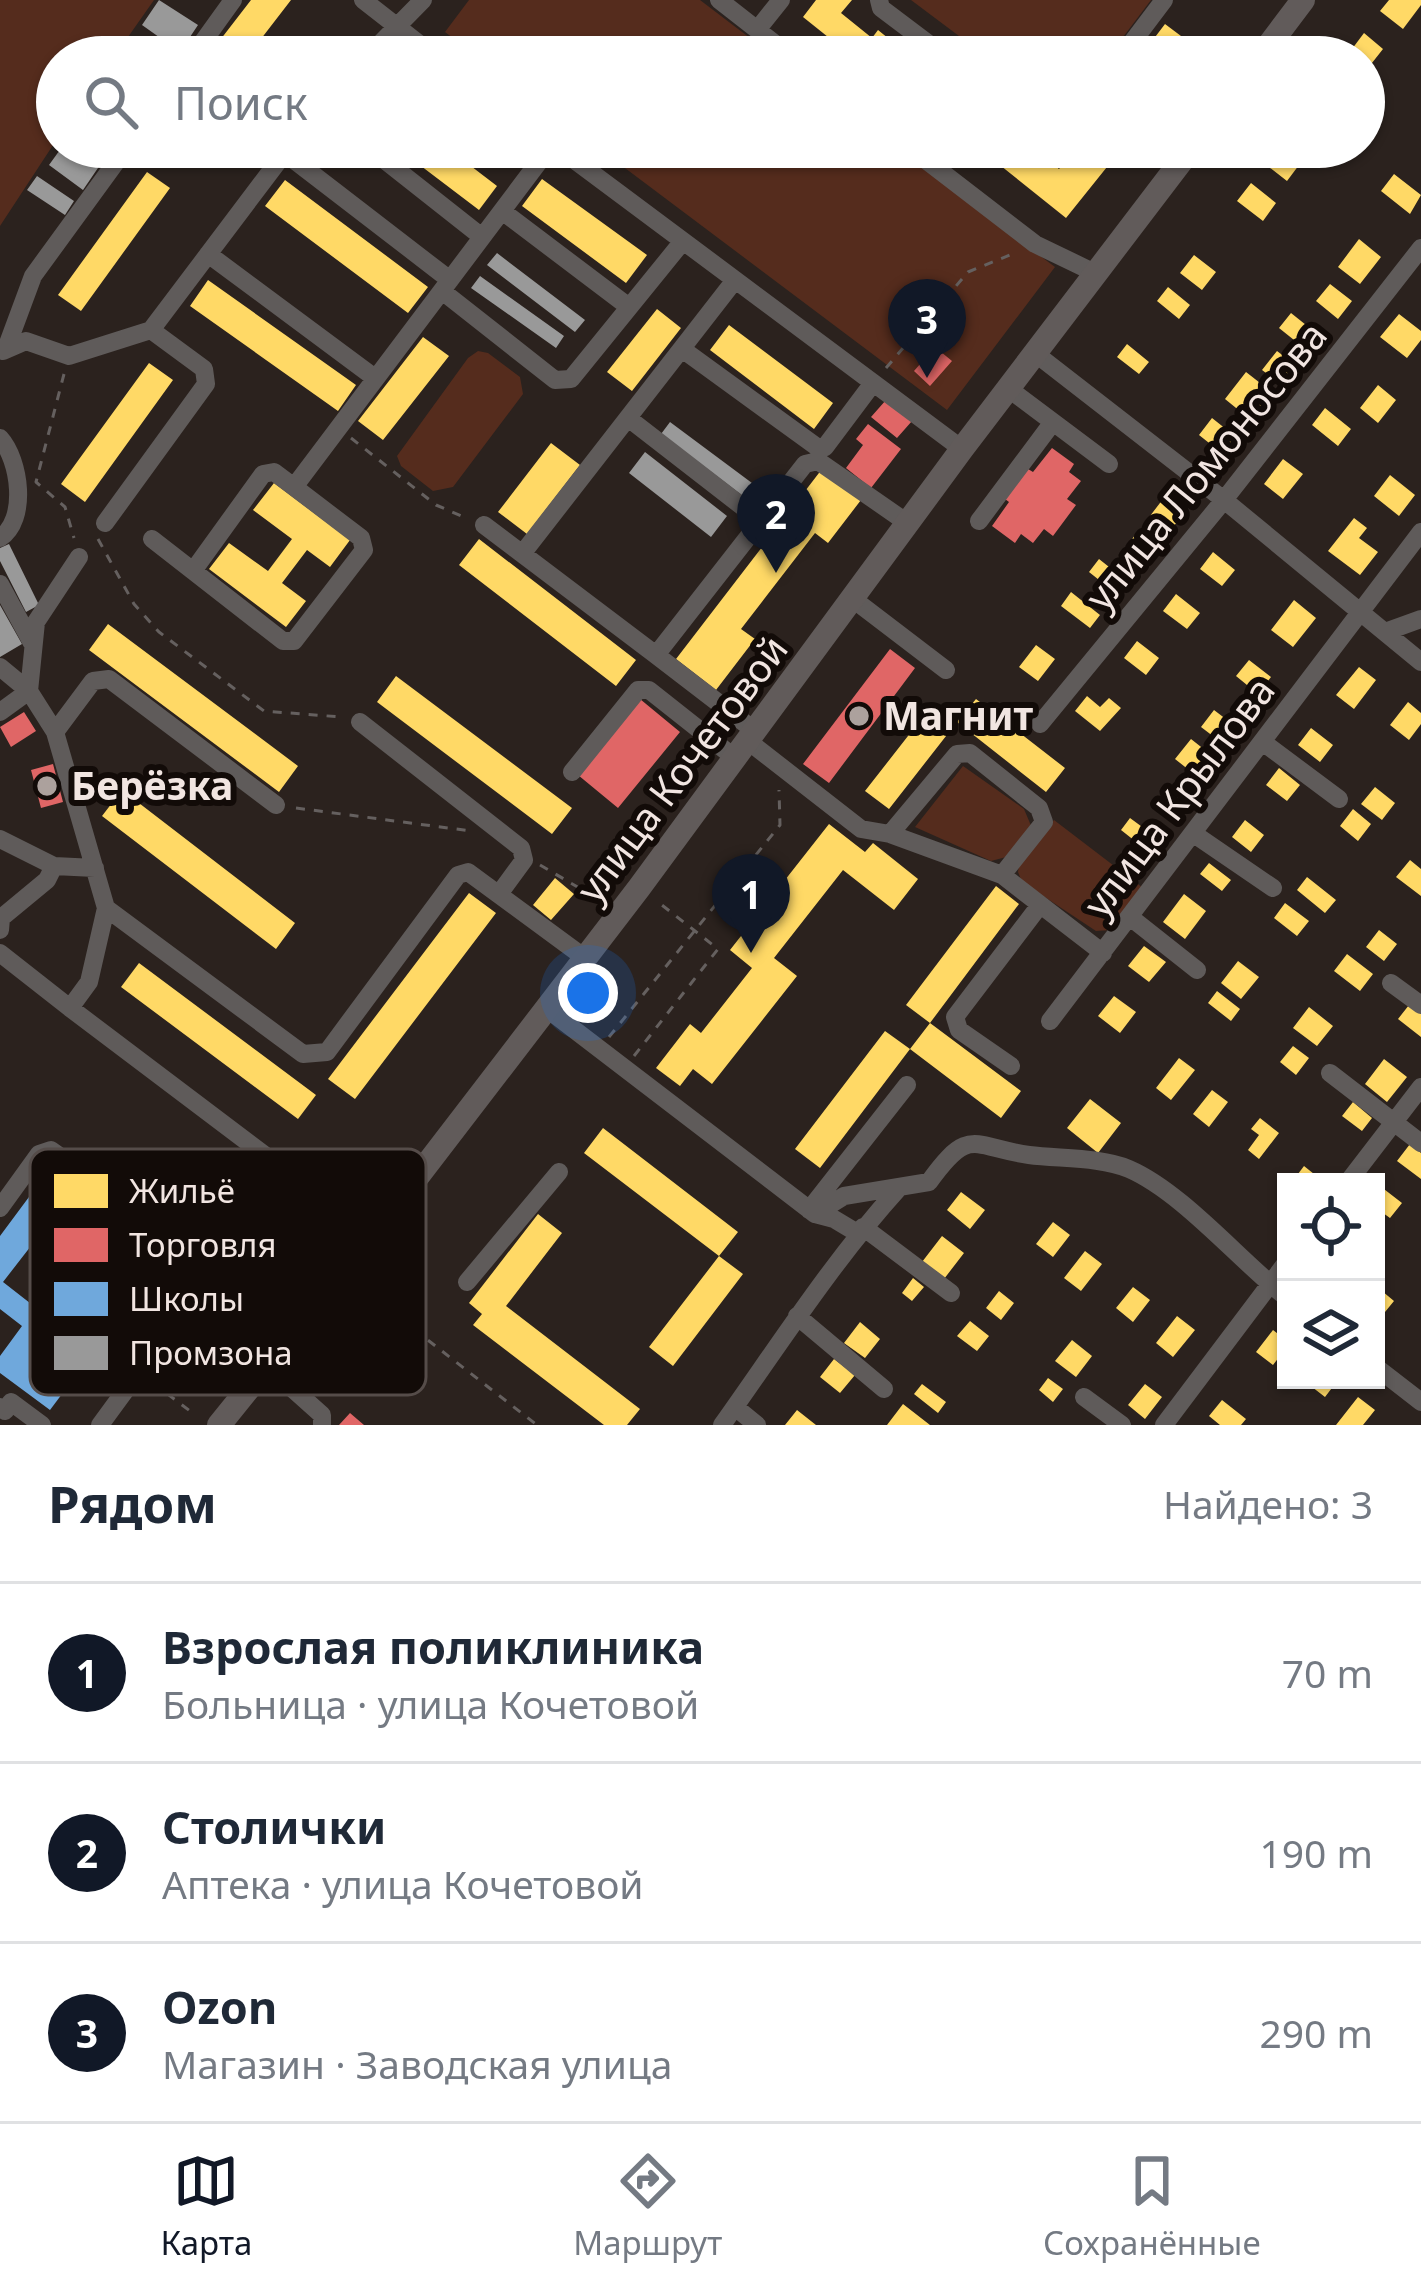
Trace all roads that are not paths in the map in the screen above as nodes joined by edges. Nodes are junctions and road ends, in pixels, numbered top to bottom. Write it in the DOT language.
graph roads {
  1 [pos="233,0"];
  2 [pos="363,0"];
  3 [pos="423,0"];
  4 [pos="718,0"];
  5 [pos="781,0"];
  6 [pos="879,0"];
  7 [pos="1164,0"];
  8 [pos="1303,0"];
  9 [pos="396,27"];
  10 [pos="757,30"];
  11 [pos="207,36"];
  12 [pos="387,36"];
  13 [pos="408,36"];
  14 [pos="765,36"];
  15 [pos="918,36"];
  16 [pos="1137,36"];
  17 [pos="1276,36"];
  18 [pos="112,168"];
  19 [pos="273,168"];
  20 [pos="308,168"];
  21 [pos="395,168"];
  22 [pos="537,168"];
  23 [pos="583,168"];
  24 [pos="936,168"];
  25 [pos="1176,168"];
  26 [pos="502,211"];
  27 [pos="482,237"];
  28 [pos="683,241"];
  29 [pos="1421,248"];
  30 [pos="208,254"];
  31 [pos="1095,274"];
  32 [pos="735,280"];
  33 [pos="446,285"];
  34 [pos="629,307"];
  35 [pos="151,330"];
  36 [pos="682,349"];
  37 [pos="4,350"];
  38 [pos="1036,354"];
  39 [pos="376,378"];
  40 [pos="873,383"];
  41 [pos="1009,389"];
  42 [pos="628,418"];
  43 [pos="1053,422"];
  44 [pos="0,438"];
  45 [pos="962,449"];
  46 [pos="1109,464"];
  47 [pos="10,477"];
  48 [pos="294,487"];
  49 [pos="1224,500"];
  50 [pos="979,520"];
  51 [pos="761,521"];
  52 [pos="105,523"];
  53 [pos="909,524"];
  54 [pos="484,525"];
  55 [pos="1421,532"];
  56 [pos="0,538"];
  57 [pos="152,539"];
  58 [pos="522,554"];
  59 [pos="79,557"];
  60 [pos="193,571"];
  61 [pos="0,584"];
  62 [pos="853,599"];
  63 [pos="1358,610"];
  64 [pos="1421,619"];
  65 [pos="1385,632"];
  66 [pos="32,643"];
  67 [pos="656,656"];
  68 [pos="1421,662"];
  69 [pos="0,667"];
  70 [pos="946,670"];
  71 [pos="29,691"];
  72 [pos="0,712"];
  73 [pos="360,722"];
  74 [pos="1040,724"];
  75 [pos="56,732"];
  76 [pos="746,743"];
  77 [pos="1264,743"];
  78 [pos="572,772"];
  79 [pos="1340,799"];
  80 [pos="276,805"];
  81 [pos="890,834"];
  82 [pos="1194,834"];
  83 [pos="0,839"];
  84 [pos="54,866"];
  85 [pos="94,868"];
  86 [pos="1002,875"];
  87 [pos="1273,888"];
  88 [pos="499,894"];
  89 [pos="1040,905"];
  90 [pos="106,908"];
  91 [pos="1130,917"];
  92 [pos="0,930"];
  93 [pos="0,953"];
  94 [pos="1102,953"];
  95 [pos="585,958"];
  96 [pos="1197,970"];
  97 [pos="1391,983"];
  98 [pos="1421,1005"];
  99 [pos="70,1008"];
  100 [pos="546,1008"];
  101 [pos="1050,1022"];
  102 [pos="1011,1066"];
  103 [pos="1330,1072"];
  104 [pos="907,1085"];
  105 [pos="1421,1087"];
  106 [pos="1393,1124"];
  107 [pos="1421,1143"];
  108 [pos="257,1149"];
  109 [pos="426,1165"];
  110 [pos="30,1166"];
  111 [pos="559,1172"];
  112 [pos="1355,1173"];
  113 [pos="898,1189"];
  114 [pos="0,1208"];
  115 [pos="812,1212"];
  116 [pos="861,1230"];
  117 [pos="467,1282"];
  118 [pos="1277,1289"];
  119 [pos="1277,1291"];
  120 [pos="951,1293"];
  121 [pos="797,1316"];
  122 [pos="1385,1374"];
  123 [pos="884,1389"];
  124 [pos="122,1395"];
  125 [pos="242,1395"];
  126 [pos="300,1395"];
  127 [pos="1084,1396"];
  128 [pos="1421,1402"];
  129 [pos="0,1407"];
  130 [pos="735,1407"];
  131 [pos="42,1425"];
  132 [pos="100,1425"];
  133 [pos="219,1425"];
  134 [pos="322,1425"];
  135 [pos="722,1425"];
  136 [pos="757,1425"];
  137 [pos="1122,1425"];
  138 [pos="1164,1425"];
  1 -- 11 [label="street"];
  2 -- 9 [label="street"];
  3 -- 9 [label="street"];
  4 -- 10 [label="street"];
  5 -- 10 [label="street"];
  6 -- 15 [label="street"];
  7 -- 16 [label="street"];
  8 -- 17 [label="main road"];
  9 -- 12 [label="street"];
  9 -- 13 [label="street"];
  10 -- 14 [label="street"];
  18 -- 37 [label="street"];
  19 -- 30 [label="street"];
  20 -- 33 [label="street"];
  21 -- 27 [label="street"];
  22 -- 26 [label="street"];
  23 -- 28 [label="street"];
  24 -- 31 [label="street"];
  25 -- 31 [label="main road, улица Кочетовой"];
  26 -- 27 [label="street"];
  26 -- 34 [label="street"];
  27 -- 33 [label="street"];
  28 -- 32 [label="street"];
  28 -- 34 [label="street"];
  29 -- 49 [label="street, улица Ломоносова"];
  30 -- 35 [label="street"];
  30 -- 39 [label="street"];
  31 -- 38 [label="main road, улица Кочетовой"];
  32 -- 36 [label="street"];
  32 -- 40 [label="street"];
  33 -- 34 [label="street"];
  33 -- 39 [label="street"];
  35 -- 37 [label="street"];
  35 -- 52 [label="street"];
  36 -- 40 [label="street"];
  36 -- 42 [label="street"];
  38 -- 41 [label="main road, улица Кочетовой"];
  38 -- 49 [label="street"];
  39 -- 48 [label="street"];
  40 -- 45 [label="street"];
  41 -- 43 [label="street"];
  41 -- 45 [label="main road, улица Кочетовой"];
  42 -- 51 [label="street"];
  42 -- 58 [label="street"];
  43 -- 46 [label="street"];
  43 -- 50 [label="street"];
  44 -- 47 [label="street"];
  45 -- 53 [label="main road, улица Кочетовой"];
  47 -- 56 [label="street"];
  48 -- 60 [label="street"];
  48 -- 60 [label="street"];
  49 -- 63 [label="street"];
  49 -- 74 [label="street, улица Ломоносова"];
  51 -- 53 [label="street"];
  51 -- 67 [label="street"];
  53 -- 62 [label="main road, улица Кочетовой"];
  54 -- 58 [label="street"];
  55 -- 63 [label="street, улица Крылова"];
  57 -- 60 [label="street"];
  58 -- 67 [label="street"];
  59 -- 66 [label="street"];
  61 -- 66 [label="street"];
  62 -- 70 [label="street"];
  62 -- 76 [label="main road, улица Кочетовой"];
  63 -- 65 [label="street"];
  63 -- 77 [label="street, улица Крылова"];
  64 -- 65 [label="street"];
  65 -- 68 [label="street"];
  66 -- 71 [label="street"];
  67 -- 76 [label="street"];
  69 -- 71 [label="street"];
  71 -- 72 [label="street"];
  71 -- 75 [label="street"];
  73 -- 88 [label="street"];
  75 -- 80 [label="street"];
  75 -- 85 [label="street"];
  76 -- 78 [label="street"];
  76 -- 81 [label="street"];
  76 -- 95 [label="main road, улица Кочетовой"];
  77 -- 79 [label="street"];
  77 -- 82 [label="street, улица Крылова"];
  81 -- 86 [label="street"];
  81 -- 86 [label="street"];
  82 -- 87 [label="street"];
  82 -- 91 [label="street, улица Крылова"];
  83 -- 84 [label="street"];
  84 -- 85 [label="street"];
  84 -- 92 [label="street"];
  85 -- 90 [label="street"];
  86 -- 89 [label="street"];
  88 -- 90 [label="street"];
  88 -- 95 [label="street"];
  89 -- 94 [label="street"];
  89 -- 102 [label="street"];
  90 -- 99 [label="street"];
  91 -- 94 [label="street, улица Крылова"];
  91 -- 96 [label="street"];
  93 -- 99 [label="street"];
  94 -- 101 [label="street, улица Крылова"];
  95 -- 100 [label="main road, улица Кочетовой"];
  97 -- 98 [label="street"];
  99 -- 108 [label="street"];
  100 -- 109 [label="main road, улица Кочетовой"];
  100 -- 115 [label="street"];
  103 -- 106 [label="street"];
  104 -- 115 [label="street"];
  105 -- 106 [label="street"];
  106 -- 107 [label="street"];
  106 -- 112 [label="street"];
  110 -- 114 [label="street"];
  111 -- 117 [label="street"];
  113 -- 115 [label="street"];
  113 -- 116 [label="street"];
  113 -- 118 [label="street"];
  115 -- 116 [label="street"];
  116 -- 120 [label="street"];
  116 -- 121 [label="street"];
  119 -- 138 [label="street"];
  121 -- 123 [label="street"];
  121 -- 130 [label="street"];
  122 -- 128 [label="street"];
  124 -- 132 [label="street"];
  125 -- 133 [label="main road, улица Кочетовой"];
  126 -- 134 [label="street"];
  127 -- 137 [label="street"];
  129 -- 131 [label="street"];
  130 -- 135 [label="street"];
  130 -- 136 [label="street"];
}
